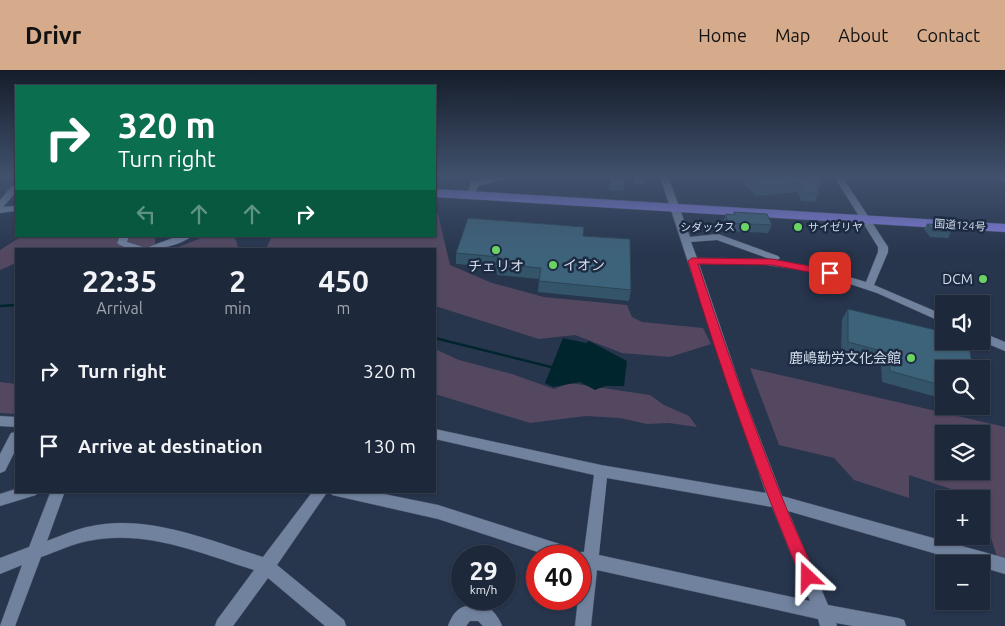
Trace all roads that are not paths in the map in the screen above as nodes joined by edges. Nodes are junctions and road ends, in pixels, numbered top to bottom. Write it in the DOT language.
graph roads {
  1 [pos="623,202"];
  2 [pos="673,202"];
  3 [pos="855,202"];
  4 [pos="674,205"];
  5 [pos="15,209"];
  6 [pos="0,210"];
  7 [pos="864,216"];
  8 [pos="1005,222"];
  9 [pos="1005,228"];
  10 [pos="125,237"];
  11 [pos="185,237"];
  12 [pos="686,240"];
  13 [pos="139,248"];
  14 [pos="153,248"];
  15 [pos="692,261"];
  16 [pos="786,264"];
  17 [pos="869,286"];
  18 [pos="935,314"];
  19 [pos="990,340"];
  20 [pos="1005,347"];
  21 [pos="0,421"];
  22 [pos="15,422"];
  23 [pos="436,434"];
  24 [pos="15,439"];
  25 [pos="0,467"];
  26 [pos="601,471"];
  27 [pos="24,493"];
  28 [pos="57,493"];
  29 [pos="320,493"];
  30 [pos="347,493"];
  31 [pos="0,500"];
  32 [pos="776,501"];
  33 [pos="538,545"];
  34 [pos="589,545"];
  35 [pos="35,552"];
  36 [pos="591,562"];
  37 [pos="0,566"];
  38 [pos="266,566"];
  39 [pos="1005,566"];
  40 [pos="584,610"];
  41 [pos="826,619"];
  42 [pos="7,626"];
  43 [pos="223,626"];
  44 [pos="338,626"];
  45 [pos="456,626"];
  46 [pos="494,626"];
  47 [pos="583,626"];
  48 [pos="898,626"];
  1 -- 4 [label="highway, 国道124号"];
  2 -- 4 [label="street"];
  3 -- 7 [label="street"];
  4 -- 7 [label="highway, 国道124号"];
  4 -- 12 [label="street"];
  5 -- 6 [label="street"];
  7 -- 8 [label="highway, 国道124号"];
  7 -- 9 [label="highway, 国道124号"];
  7 -- 17 [label="street"];
  10 -- 13 [label="street"];
  11 -- 14 [label="street"];
  12 -- 15 [label="street"];
  12 -- 16 [label="street"];
  15 -- 16 [label="street"];
  15 -- 32 [label="street"];
  16 -- 17 [label="street"];
  17 -- 18 [label="street"];
  19 -- 20 [label="street"];
  21 -- 22 [label="street"];
  23 -- 26 [label="street"];
  24 -- 25 [label="street"];
  26 -- 32 [label="street"];
  26 -- 34 [label="street"];
  27 -- 31 [label="street"];
  28 -- 35 [label="street"];
  29 -- 38 [label="street"];
  30 -- 33 [label="street"];
  32 -- 39 [label="street"];
  32 -- 41 [label="street"];
  35 -- 37 [label="street"];
  35 -- 38 [label="street"];
  35 -- 42 [label="street"];
  36 -- 41 [label="street"];
  38 -- 43 [label="street"];
  38 -- 44 [label="street"];
  40 -- 47 [label="street"];
  41 -- 48 [label="street"];
  45 -- 46 [label="street"];
}
